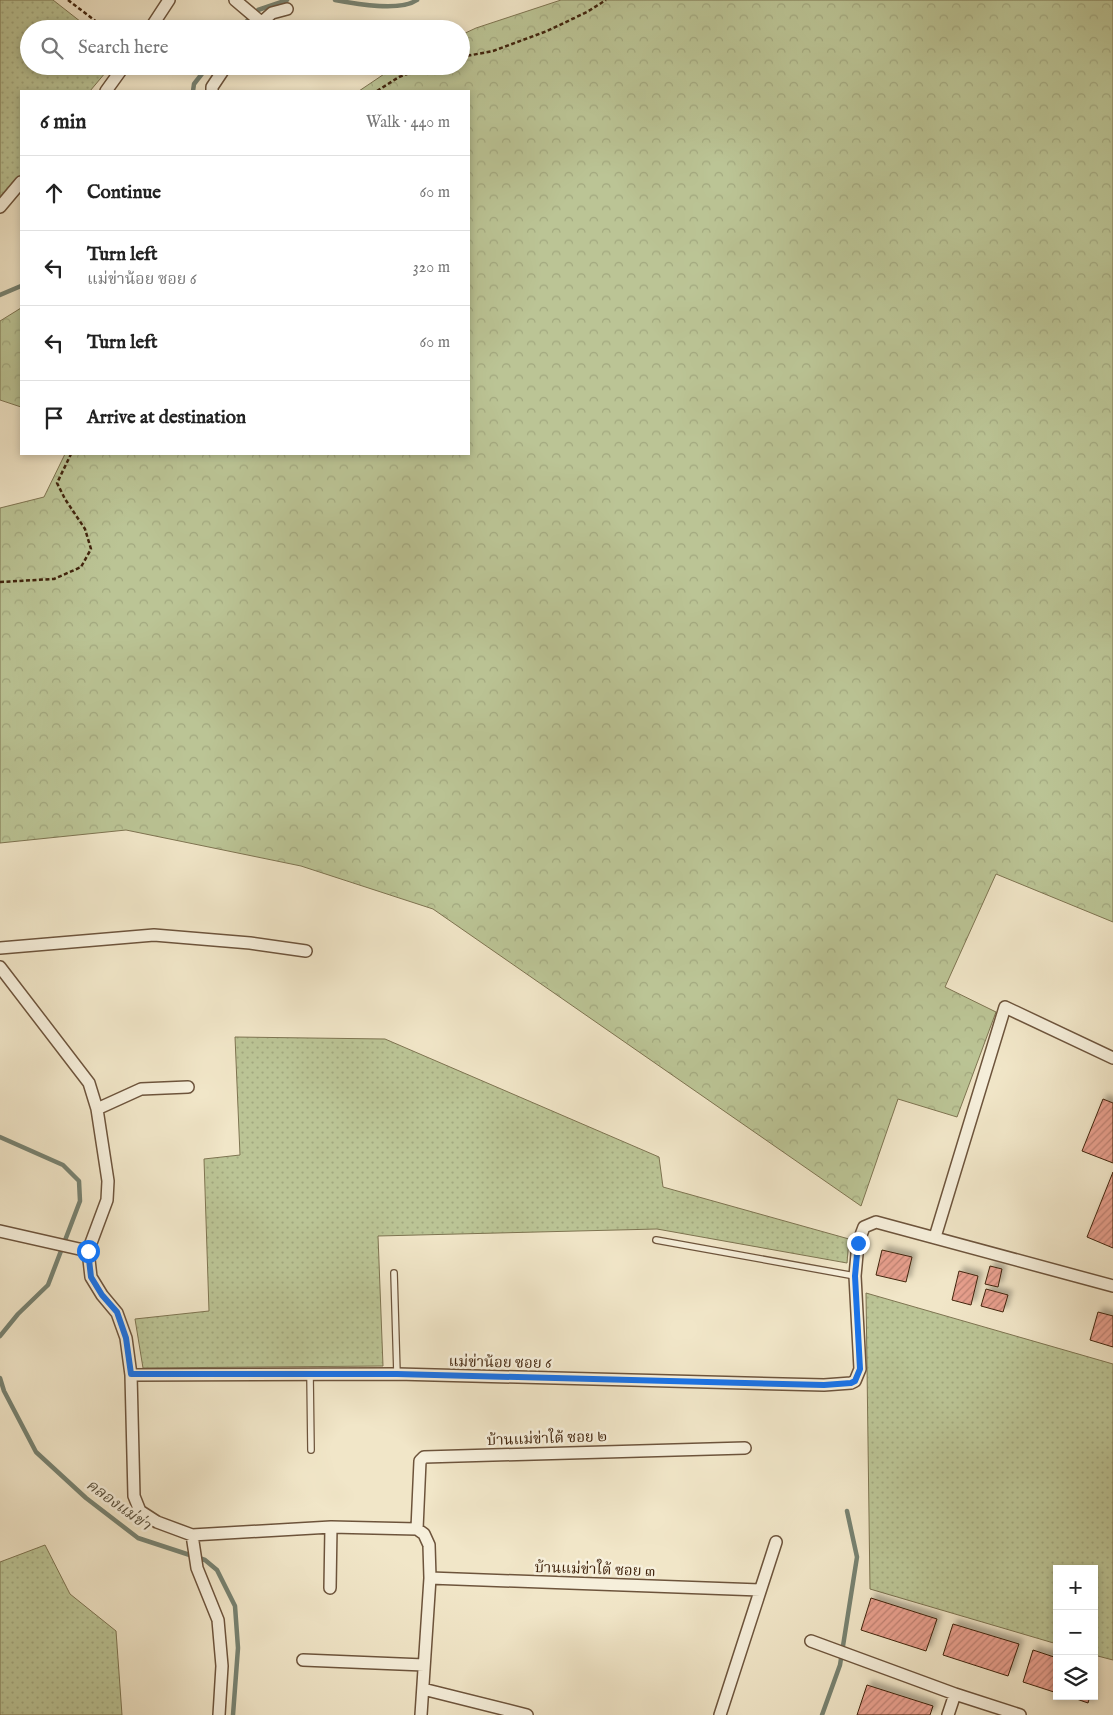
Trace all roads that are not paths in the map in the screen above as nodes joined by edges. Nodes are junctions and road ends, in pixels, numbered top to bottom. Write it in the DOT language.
graph roads {
  1 [pos="169,0"];
  2 [pos="235,0"];
  3 [pos="287,9"];
  4 [pos="156,20"];
  5 [pos="254,20"];
  6 [pos="265,20"];
  7 [pos="118,75"];
  8 [pos="220,75"];
  9 [pos="107,90"];
  10 [pos="212,90"];
  11 [pos="20,183"];
  12 [pos="0,207"];
  13 [pos="0,948"];
  14 [pos="306,951"];
  15 [pos="0,967"];
  16 [pos="1113,1058"];
  17 [pos="188,1087"];
  18 [pos="97,1109"];
  19 [pos="0,1231"];
  20 [pos="935,1237"];
  21 [pos="656,1240"];
  22 [pos="88,1251"];
  23 [pos="394,1273"];
  24 [pos="855,1276"];
  25 [pos="1113,1286"];
  26 [pos="131,1374"];
  27 [pos="310,1374"];
  28 [pos="397,1374"];
  29 [pos="745,1448"];
  30 [pos="311,1450"];
  31 [pos="331,1527"];
  32 [pos="417,1529"];
  33 [pos="192,1541"];
  34 [pos="776,1542"];
  35 [pos="430,1578"];
  36 [pos="330,1588"];
  37 [pos="760,1590"];
  38 [pos="811,1641"];
  39 [pos="302,1660"];
  40 [pos="424,1665"];
  41 [pos="423,1689"];
  42 [pos="955,1694"];
  43 [pos="219,1715"];
  44 [pos="421,1715"];
  45 [pos="527,1715"];
  46 [pos="720,1715"];
  47 [pos="948,1715"];
  48 [pos="1020,1715"];
  1 -- 4 [label="street"];
  2 -- 5 [label="street"];
  3 -- 6 [label="street"];
  7 -- 9 [label="street"];
  8 -- 10 [label="street"];
  11 -- 12 [label="street"];
  13 -- 14 [label="street"];
  15 -- 18 [label="street"];
  16 -- 20 [label="street"];
  17 -- 18 [label="street"];
  18 -- 22 [label="street"];
  19 -- 22 [label="street"];
  20 -- 24 [label="street"];
  20 -- 25 [label="street"];
  21 -- 24 [label="lane"];
  22 -- 26 [label="street"];
  23 -- 28 [label="lane"];
  24 -- 28 [label="street, แม่ข่าน้อย ซอย 6"];
  26 -- 27 [label="street, แม่ข่าน้อย ซอย 6"];
  26 -- 33 [label="street"];
  27 -- 28 [label="street, แม่ข่าน้อย ซอย 6"];
  27 -- 30 [label="lane"];
  29 -- 32 [label="street, บ้านแม่ข่าใต้ ซอย ๒"];
  31 -- 32 [label="street"];
  31 -- 33 [label="street"];
  31 -- 36 [label="street"];
  32 -- 35 [label="street"];
  33 -- 43 [label="street"];
  34 -- 37 [label="street"];
  35 -- 37 [label="street, บ้านแม่ข่าใต้ ซอย ๓"];
  35 -- 40 [label="street"];
  37 -- 46 [label="street"];
  38 -- 42 [label="street"];
  39 -- 40 [label="street"];
  40 -- 41 [label="street"];
  41 -- 44 [label="street"];
  41 -- 45 [label="street"];
  42 -- 47 [label="street"];
  42 -- 48 [label="street"];
}
